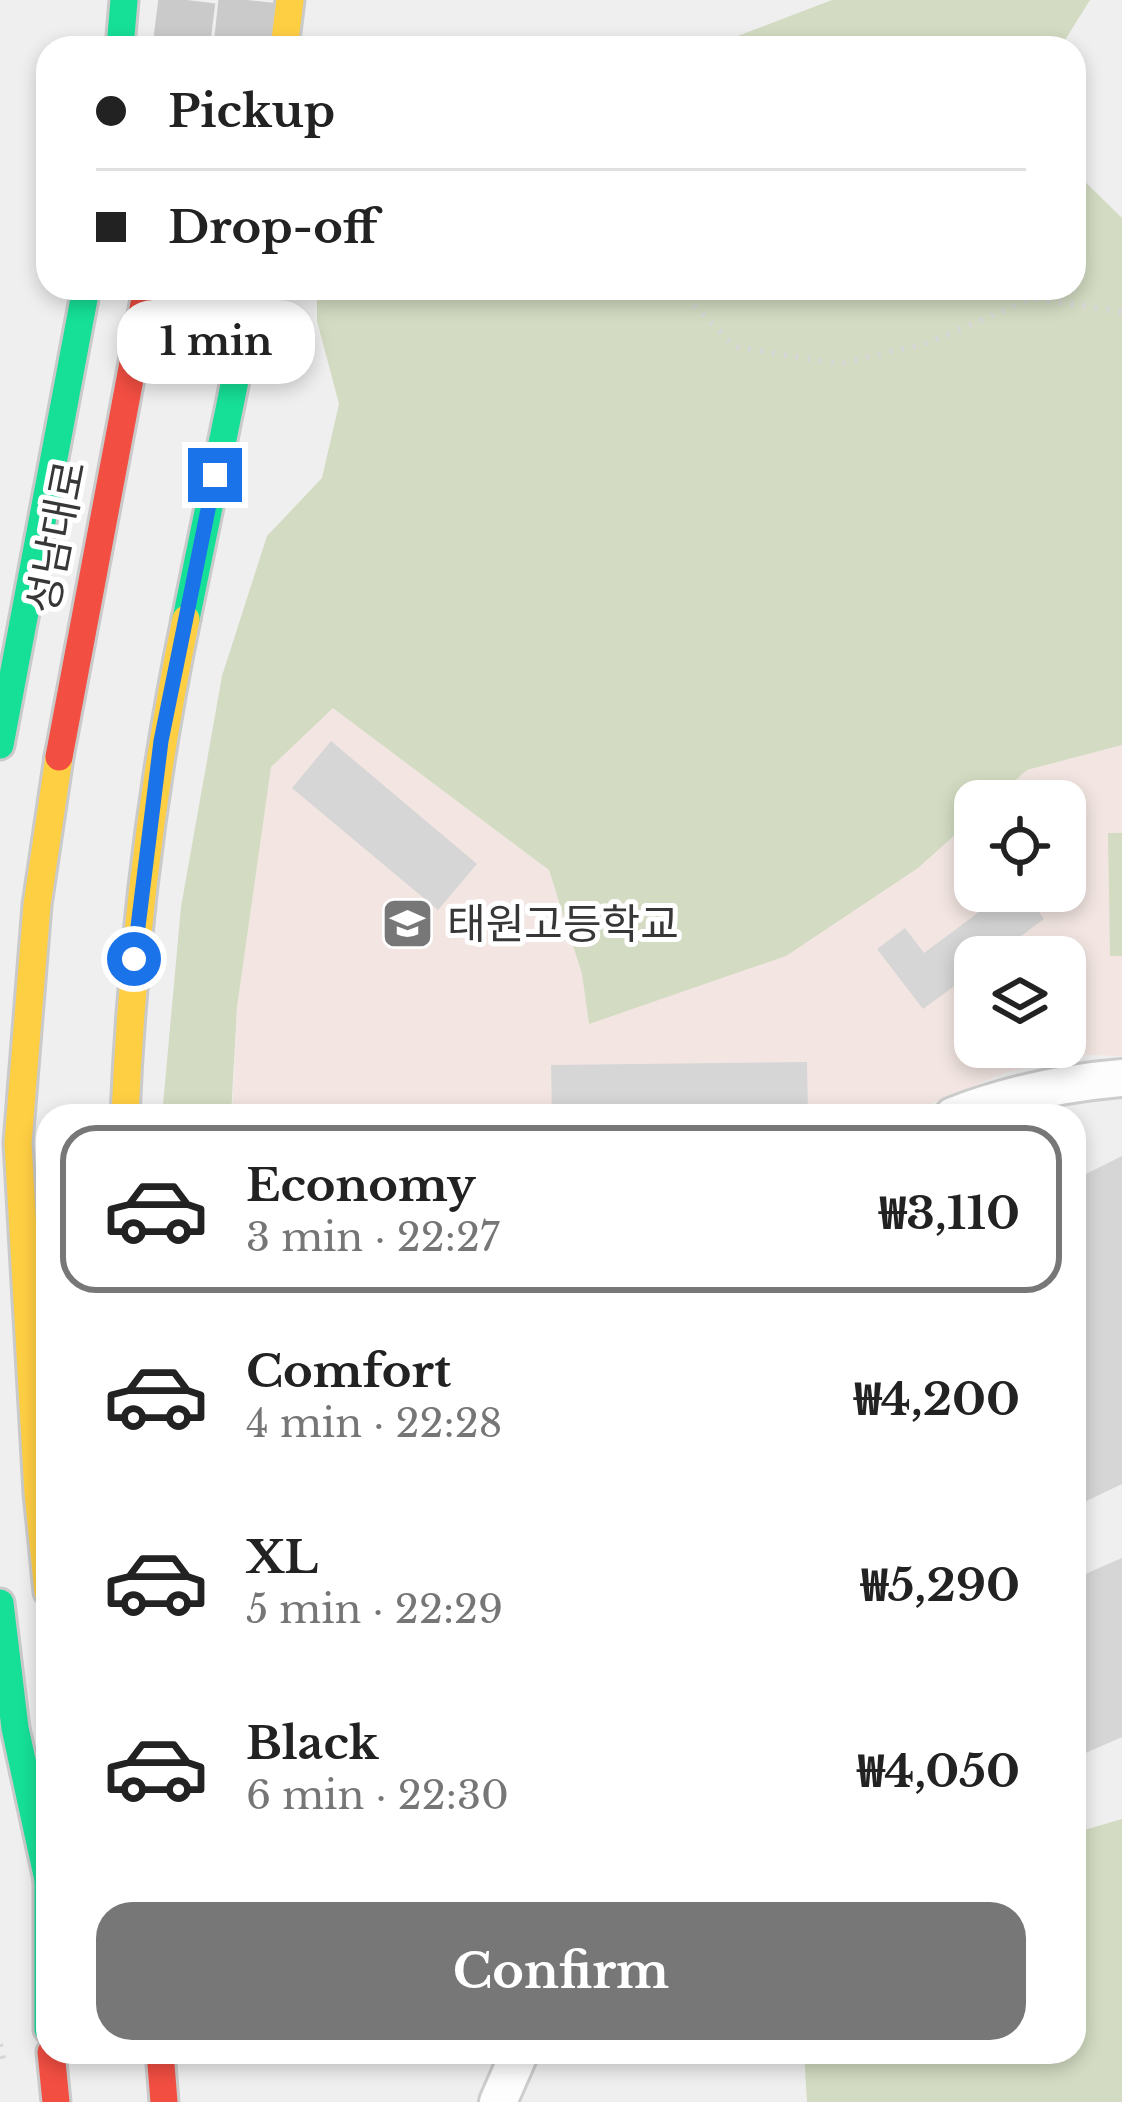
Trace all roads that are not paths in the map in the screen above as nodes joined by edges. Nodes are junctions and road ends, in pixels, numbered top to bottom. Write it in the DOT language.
graph roads {
  1 [pos="124,0"];
  2 [pos="290,0"];
  3 [pos="121,36"];
  4 [pos="286,36"];
  5 [pos="84,300"];
  6 [pos="144,300"];
  7 [pos="252,300"];
  8 [pos="0,745"];
  9 [pos="1122,1078"];
  10 [pos="126,1104"];
  11 [pos="983,1104"];
  12 [pos="36,1451"];
  13 [pos="0,1603"];
  14 [pos="36,1822"];
  15 [pos="52,2064"];
  16 [pos="161,2064"];
  17 [pos="515,2064"];
  18 [pos="56,2102"];
  19 [pos="164,2102"];
  20 [pos="498,2102"];
  1 -- 3 [label="main road"];
  2 -- 4 [label="main road"];
  5 -- 8 [label="main road"];
  6 -- 12 [label="main road, 성남대로"];
  7 -- 10 [label="main road"];
  9 -- 11 [label="street"];
  13 -- 14 [label="main road"];
  15 -- 18 [label="main road"];
  16 -- 19 [label="main road"];
  17 -- 20 [label="street"];
}
